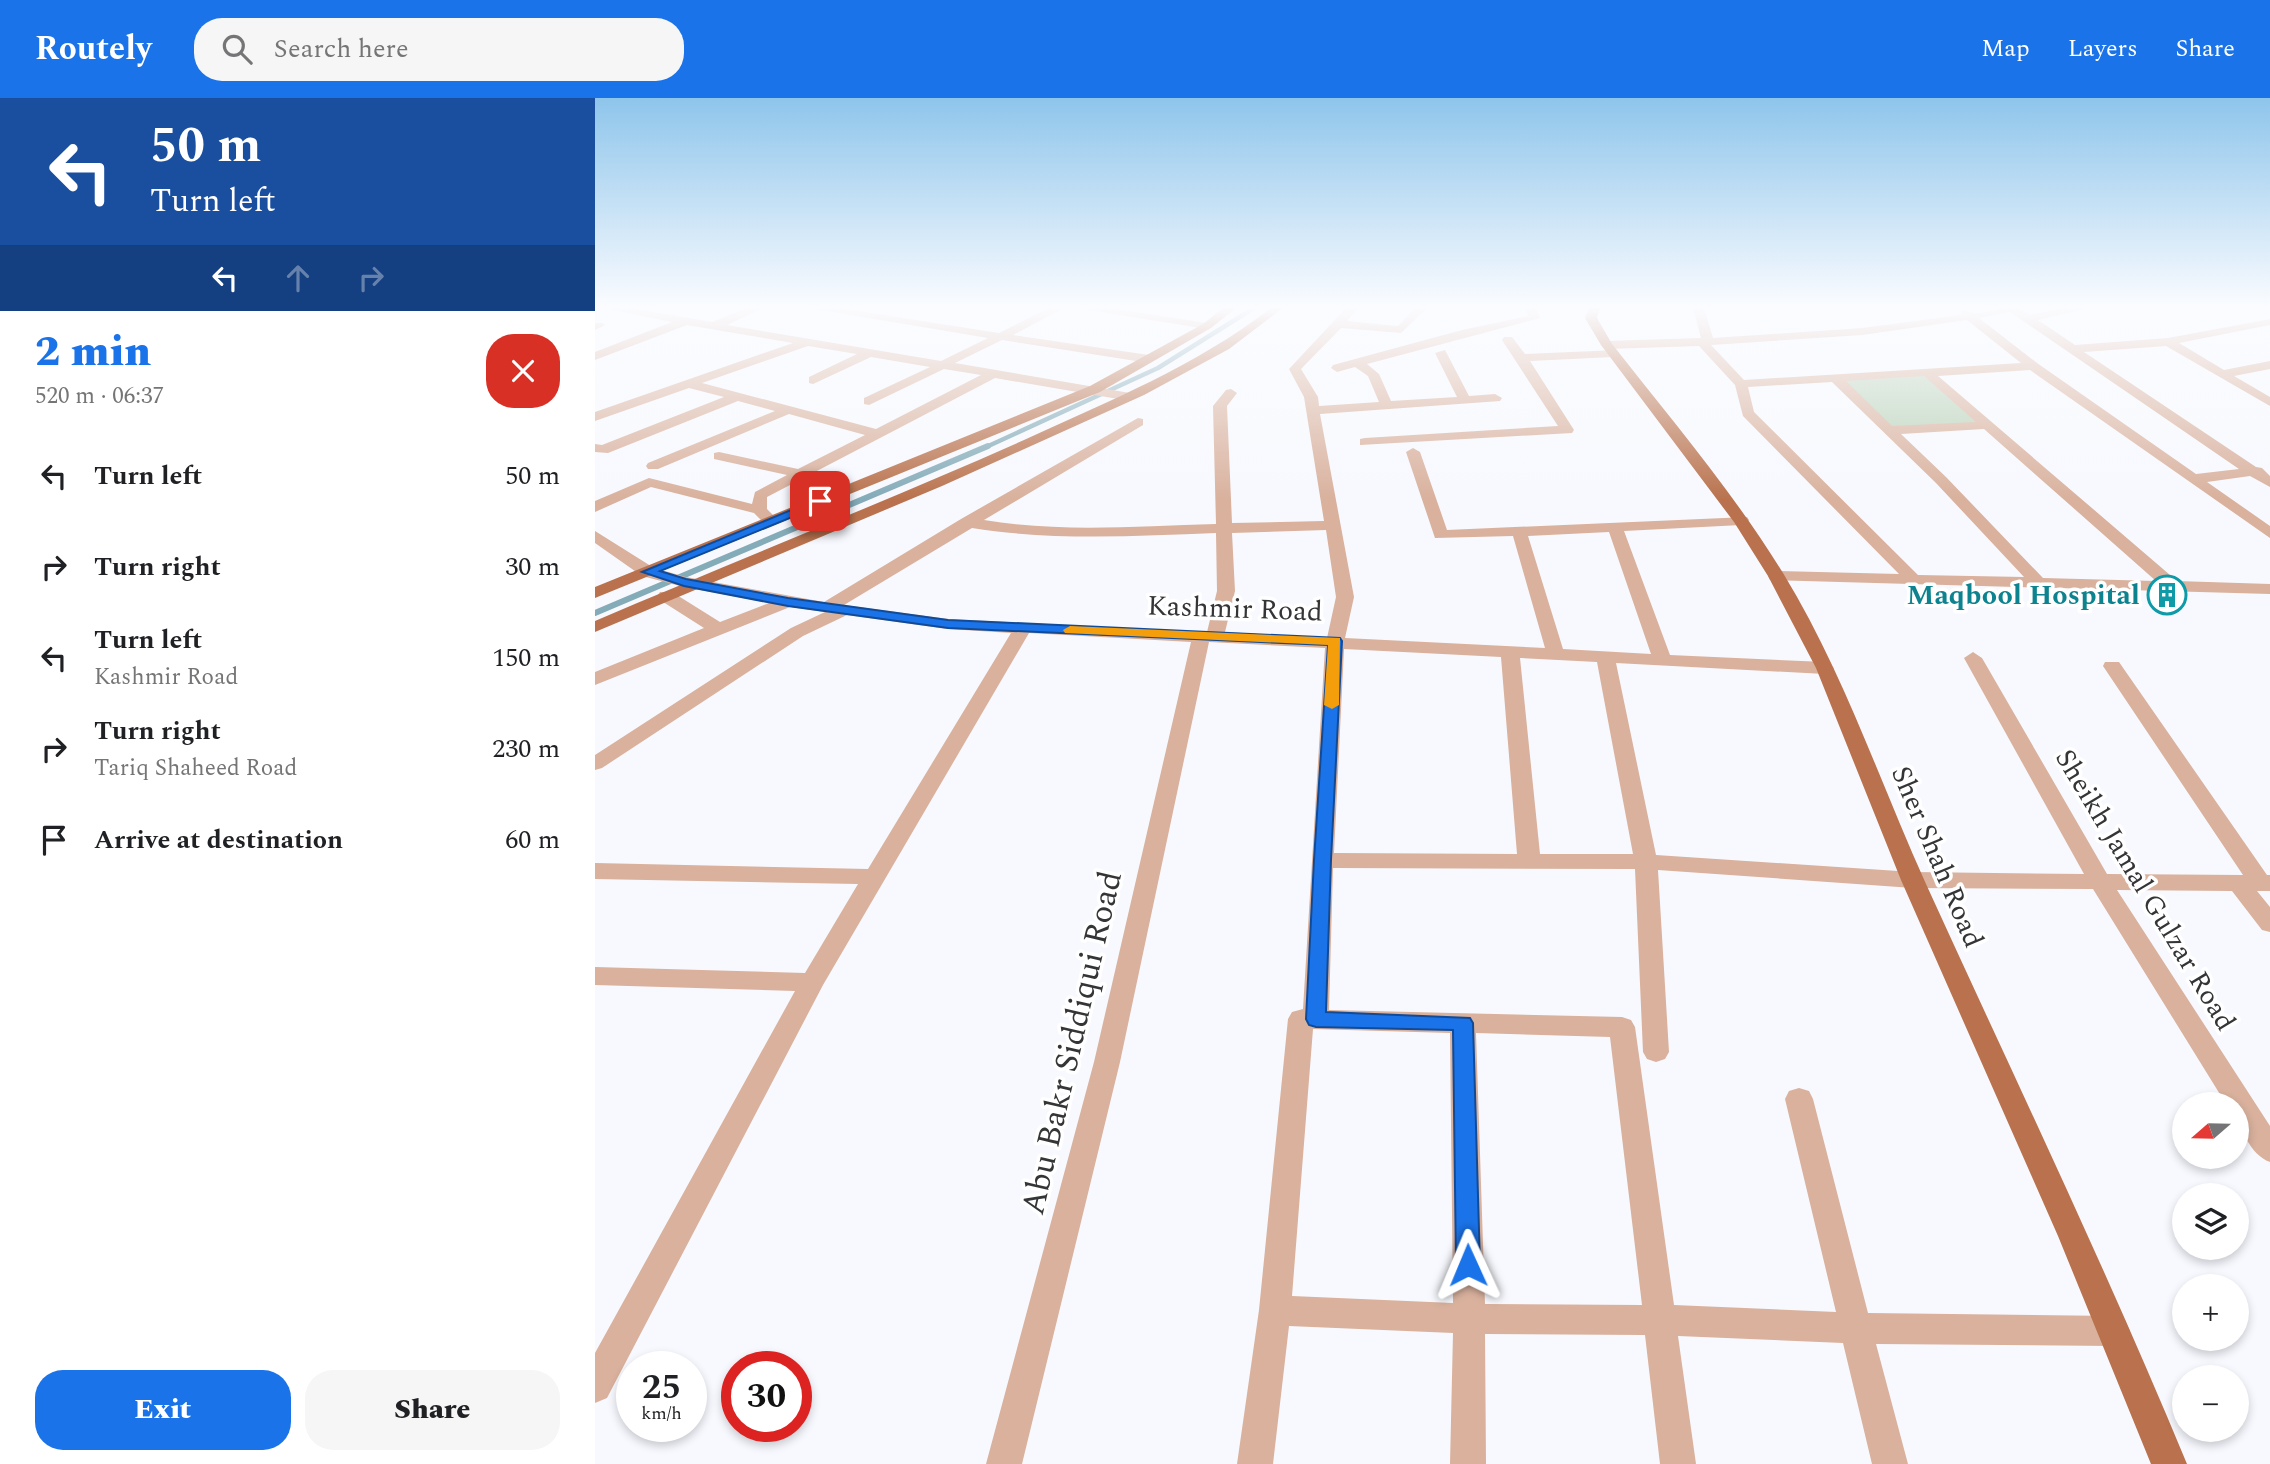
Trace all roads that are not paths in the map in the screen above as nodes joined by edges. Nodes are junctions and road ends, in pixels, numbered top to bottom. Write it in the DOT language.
graph roads {
  1 [pos="723,372"];
  2 [pos="830,372"];
  3 [pos="927,372"];
  4 [pos="988,372"];
  5 [pos="1136,372"];
  6 [pos="1168,372"];
  7 [pos="1297,372"];
  8 [pos="1370,372"];
  9 [pos="1451,372"];
  10 [pos="1531,372"];
  11 [pos="1627,372"];
  12 [pos="1730,372"];
  13 [pos="1947,372"];
  14 [pos="2041,372"];
  15 [pos="2104,372"];
  16 [pos="2219,372"];
  17 [pos="2235,372"];
  18 [pos="995,373"];
  19 [pos="1928,373"];
  20 [pos="2223,374"];
  21 [pos="1836,379"];
  22 [pos="813,380"];
  23 [pos="689,384"];
  24 [pos="1741,384"];
  25 [pos="1114,393"];
  26 [pos="1231,393"];
  27 [pos="737,397"];
  28 [pos="1495,398"];
  29 [pos="1465,400"];
  30 [pos="869,401"];
  31 [pos="2270,402"];
  32 [pos="1387,405"];
  33 [pos="788,410"];
  34 [pos="1314,410"];
  35 [pos="595,417"];
  36 [pos="1138,422"];
  37 [pos="1988,425"];
  38 [pos="1890,430"];
  39 [pos="878,434"];
  40 [pos="1365,442"];
  41 [pos="595,448"];
  42 [pos="1413,452"];
  43 [pos="719,456"];
  44 [pos="653,466"];
  45 [pos="2270,471"];
  46 [pos="2253,472"];
  47 [pos="800,474"];
  48 [pos="2193,479"];
  49 [pos="2270,483"];
  50 [pos="595,507"];
  51 [pos="759,510"];
  52 [pos="1741,520"];
  53 [pos="771,521"];
  54 [pos="967,522"];
  55 [pos="1333,525"];
  56 [pos="1615,527"];
  57 [pos="1226,529"];
  58 [pos="1519,531"];
  59 [pos="2270,533"];
  60 [pos="598,541"];
  61 [pos="648,572"];
  62 [pos="1776,576"];
  63 [pos="1913,579"];
  64 [pos="690,583"];
  65 [pos="2038,583"];
  66 [pos="2173,586"];
  67 [pos="2270,589"];
  68 [pos="595,593"];
  69 [pos="666,596"];
  70 [pos="788,602"];
  71 [pos="836,609"];
  72 [pos="595,627"];
  73 [pos="1023,628"];
  74 [pos="718,629"];
  75 [pos="1208,636"];
  76 [pos="1335,641"];
  77 [pos="1510,651"];
  78 [pos="1555,653"];
  79 [pos="1605,656"];
  80 [pos="1973,658"];
  81 [pos="1661,659"];
  82 [pos="2112,666"];
  83 [pos="1825,668"];
  84 [pos="596,677"];
  85 [pos="595,764"];
  86 [pos="1529,859"];
  87 [pos="1322,860"];
  88 [pos="1646,862"];
  89 [pos="595,871"];
  90 [pos="873,877"];
  91 [pos="1913,880"];
  92 [pos="2101,883"];
  93 [pos="2256,883"];
  94 [pos="2270,924"];
  95 [pos="595,976"];
  96 [pos="812,982"];
  97 [pos="1316,1019"];
  98 [pos="1463,1023"];
  99 [pos="1656,1052"];
  100 [pos="1799,1099"];
  101 [pos="2270,1150"];
  102 [pos="1275,1310"];
  103 [pos="1469,1319"];
  104 [pos="1660,1320"];
  105 [pos="1856,1328"];
  106 [pos="2113,1331"];
  107 [pos="595,1386"];
  108 [pos="1004,1464"];
  109 [pos="1255,1464"];
  110 [pos="1468,1464"];
  111 [pos="1678,1464"];
  112 [pos="1890,1464"];
  113 [pos="2169,1464"];
  1 -- 23 [label="street"];
  2 -- 22 [label="street"];
  3 -- 30 [label="street"];
  4 -- 18 [label="street"];
  5 -- 25 [label="main road"];
  6 -- 25 [label="main road"];
  7 -- 34 [label="street"];
  8 -- 32 [label="street"];
  9 -- 29 [label="street"];
  10 -- 40 [label="street"];
  11 -- 52 [label="main road, Sher Shah Road"];
  12 -- 24 [label="street"];
  13 -- 19 [label="street"];
  14 -- 48 [label="street"];
  15 -- 46 [label="street"];
  16 -- 20 [label="street"];
  17 -- 20 [label="street"];
  18 -- 25 [label="street"];
  18 -- 39 [label="street"];
  19 -- 21 [label="street"];
  19 -- 37 [label="street"];
  20 -- 31 [label="street"];
  21 -- 24 [label="street"];
  21 -- 38 [label="street"];
  23 -- 27 [label="street"];
  23 -- 35 [label="street"];
  24 -- 63 [label="street"];
  25 -- 53 [label="main road"];
  25 -- 64 [label="main road"];
  26 -- 57 [label="street, Abu Bakr Siddiqui Road"];
  27 -- 33 [label="street"];
  27 -- 41 [label="street"];
  28 -- 29 [label="street"];
  29 -- 32 [label="street"];
  32 -- 34 [label="street"];
  33 -- 39 [label="street"];
  33 -- 44 [label="street"];
  34 -- 55 [label="street"];
  36 -- 54 [label="street"];
  37 -- 38 [label="street"];
  37 -- 66 [label="street"];
  38 -- 65 [label="street"];
  39 -- 47 [label="street"];
  42 -- 58 [label="street"];
  43 -- 47 [label="street"];
  45 -- 46 [label="street"];
  46 -- 48 [label="street"];
  46 -- 49 [label="street"];
  47 -- 51 [label="street"];
  48 -- 59 [label="street"];
  50 -- 51 [label="street"];
  51 -- 53 [label="street"];
  52 -- 56 [label="street"];
  52 -- 62 [label="main road, Sher Shah Road"];
  53 -- 61 [label="main road"];
  54 -- 57 [label="street"];
  54 -- 71 [label="street"];
  55 -- 57 [label="street"];
  55 -- 76 [label="street"];
  56 -- 58 [label="street"];
  56 -- 81 [label="street"];
  57 -- 75 [label="street, Abu Bakr Siddiqui Road"];
  58 -- 78 [label="street"];
  60 -- 61 [label="street, Kashmir Road"];
  61 -- 64 [label="street, Kashmir Road"];
  61 -- 68 [label="main road"];
  62 -- 63 [label="street"];
  62 -- 83 [label="main road, Sher Shah Road"];
  63 -- 65 [label="street"];
  64 -- 69 [label="main road"];
  64 -- 70 [label="street, Kashmir Road"];
  65 -- 66 [label="street"];
  66 -- 67 [label="street"];
  69 -- 72 [label="main road"];
  69 -- 74 [label="street"];
  70 -- 71 [label="street, Kashmir Road"];
  70 -- 74 [label="street"];
  71 -- 73 [label="street, Kashmir Road"];
  71 -- 85 [label="street"];
  73 -- 75 [label="street, Kashmir Road"];
  73 -- 90 [label="street"];
  74 -- 84 [label="street"];
  75 -- 76 [label="street, Kashmir Road"];
  75 -- 108 [label="street, Abu Bakr Siddiqui Road"];
  76 -- 77 [label="street, Kashmir Road"];
  76 -- 87 [label="street"];
  77 -- 78 [label="street, Kashmir Road"];
  77 -- 86 [label="street"];
  78 -- 79 [label="street, Kashmir Road"];
  79 -- 81 [label="street, Kashmir Road"];
  79 -- 88 [label="street"];
  80 -- 92 [label="street, Sheikh Jamal Gulzar Road"];
  81 -- 83 [label="street, Kashmir Road"];
  82 -- 93 [label="street"];
  83 -- 91 [label="main road, Sher Shah Road"];
  86 -- 87 [label="street"];
  86 -- 88 [label="street"];
  87 -- 97 [label="street"];
  88 -- 91 [label="street"];
  88 -- 99 [label="street"];
  89 -- 90 [label="street"];
  90 -- 96 [label="street"];
  91 -- 92 [label="street"];
  91 -- 106 [label="main road, Sher Shah Road"];
  92 -- 93 [label="street"];
  92 -- 101 [label="street, Sheikh Jamal Gulzar Road"];
  93 -- 94 [label="street"];
  95 -- 96 [label="street"];
  96 -- 107 [label="street"];
  97 -- 98 [label="street"];
  97 -- 102 [label="street"];
  98 -- 103 [label="street"];
  98 -- 104 [label="street"];
  100 -- 105 [label="street"];
  102 -- 103 [label="street"];
  102 -- 109 [label="street"];
  103 -- 104 [label="street"];
  103 -- 110 [label="street"];
  104 -- 105 [label="street"];
  104 -- 111 [label="street"];
  105 -- 106 [label="street"];
  105 -- 112 [label="street"];
  106 -- 113 [label="main road, Sher Shah Road"];
}
